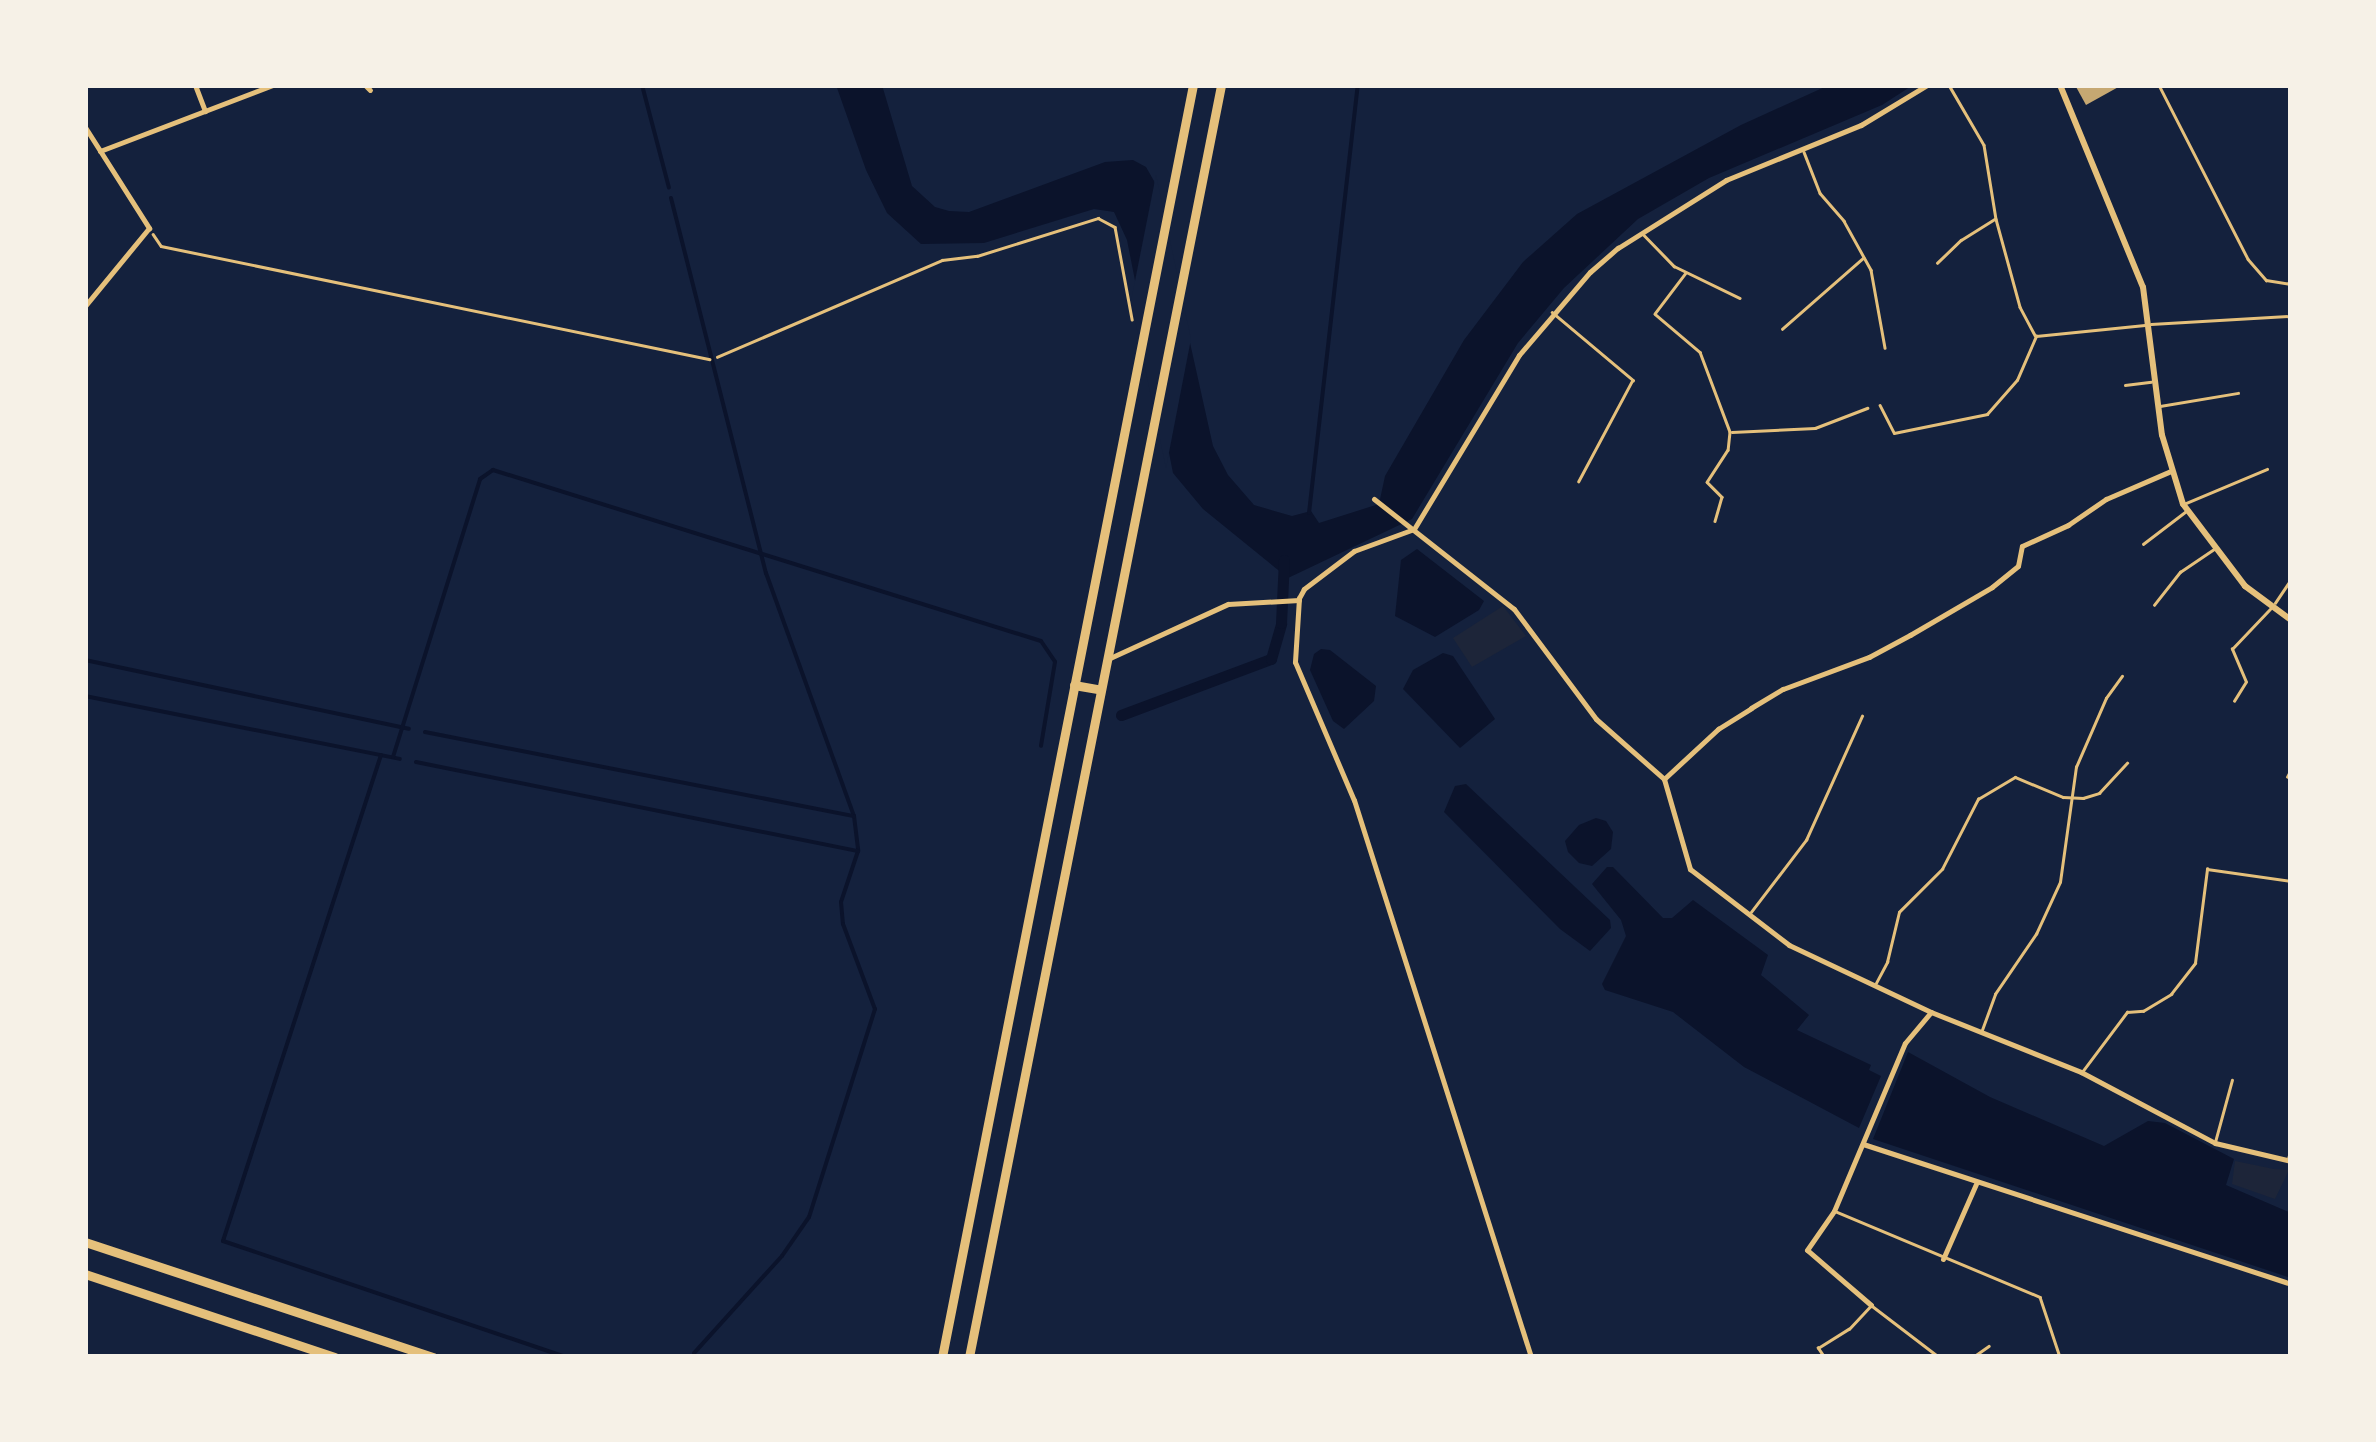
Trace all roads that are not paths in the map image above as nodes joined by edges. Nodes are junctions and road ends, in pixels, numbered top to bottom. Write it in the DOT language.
graph roads {
  1 [pos="194,85"];
  2 [pos="273,85"];
  3 [pos="1193,85"];
  4 [pos="1220,85"];
  5 [pos="1927,85"];
  6 [pos="1949,85"];
  7 [pos="2060,85"];
  8 [pos="2159,85"];
  9 [pos="204,111"];
  10 [pos="85,128"];
  11 [pos="1803,150"];
  12 [pos="100,151"];
  13 [pos="1996,218"];
  14 [pos="1642,232"];
  15 [pos="1864,256"];
  16 [pos="1937,264"];
  17 [pos="1686,272"];
  18 [pos="2291,284"];
  19 [pos="1740,298"];
  20 [pos="85,306"];
  21 [pos="1552,312"];
  22 [pos="2291,316"];
  23 [pos="2150,324"];
  24 [pos="1782,329"];
  25 [pos="2036,336"];
  26 [pos="1885,348"];
  27 [pos="2157,382"];
  28 [pos="2125,385"];
  29 [pos="2238,394"];
  30 [pos="1880,405"];
  31 [pos="2158,406"];
  32 [pos="1868,408"];
  33 [pos="1730,432"];
  34 [pos="2268,469"];
  35 [pos="2171,470"];
  36 [pos="1579,481"];
  37 [pos="1374,498"];
  38 [pos="2184,508"];
  39 [pos="1714,521"];
  40 [pos="1411,527"];
  41 [pos="2142,544"];
  42 [pos="2214,549"];
  43 [pos="2291,579"];
  44 [pos="1299,600"];
  45 [pos="2154,605"];
  46 [pos="2272,607"];
  47 [pos="2291,620"];
  48 [pos="1107,659"];
  49 [pos="2122,676"];
  50 [pos="1074,685"];
  51 [pos="1101,690"];
  52 [pos="2234,700"];
  53 [pos="1862,716"];
  54 [pos="2127,763"];
  55 [pos="2291,769"];
  56 [pos="2288,778"];
  57 [pos="1664,779"];
  58 [pos="2071,798"];
  59 [pos="2291,881"];
  60 [pos="1751,912"];
  61 [pos="1875,984"];
  62 [pos="1931,1012"];
  63 [pos="1981,1032"];
  64 [pos="2081,1072"];
  65 [pos="2232,1080"];
  66 [pos="2214,1143"];
  67 [pos="1863,1144"];
  68 [pos="2291,1148"];
  69 [pos="2290,1161"];
  70 [pos="1976,1184"];
  71 [pos="1834,1211"];
  72 [pos="85,1242"];
  73 [pos="1943,1259"];
  74 [pos="85,1274"];
  75 [pos="2291,1284"];
  76 [pos="1871,1305"];
  77 [pos="1989,1346"];
  78 [pos="335,1357"];
  79 [pos="432,1357"];
  80 [pos="942,1357"];
  81 [pos="969,1357"];
  82 [pos="1531,1357"];
  83 [pos="1824,1357"];
  84 [pos="1939,1357"];
  85 [pos="1972,1357"];
  86 [pos="2060,1357"];
  1 -- 9 [label="street"];
  2 -- 9 [label="street"];
  3 -- 50 [label="main road"];
  4 -- 48 [label="main road"];
  5 -- 11 [label="street"];
  6 -- 13 [label="lane"];
  7 -- 23 [label="street"];
  8 -- 18 [label="lane"];
  9 -- 12 [label="street"];
  10 -- 12 [label="street"];
  11 -- 14 [label="street"];
  11 -- 15 [label="lane"];
  12 -- 20 [label="street"];
  13 -- 16 [label="lane"];
  13 -- 25 [label="lane"];
  14 -- 17 [label="lane"];
  14 -- 21 [label="street"];
  15 -- 24 [label="lane"];
  15 -- 26 [label="lane"];
  17 -- 19 [label="lane"];
  17 -- 33 [label="lane"];
  21 -- 36 [label="lane"];
  21 -- 40 [label="street"];
  22 -- 23 [label="lane"];
  23 -- 25 [label="lane"];
  23 -- 27 [label="street"];
  25 -- 30 [label="lane"];
  27 -- 28 [label="lane"];
  27 -- 31 [label="street"];
  29 -- 31 [label="lane"];
  31 -- 35 [label="street"];
  32 -- 33 [label="lane"];
  33 -- 39 [label="lane"];
  34 -- 38 [label="lane"];
  35 -- 38 [label="street"];
  35 -- 57 [label="street"];
  37 -- 40 [label="street"];
  38 -- 41 [label="lane"];
  38 -- 42 [label="street"];
  40 -- 44 [label="street"];
  40 -- 57 [label="street"];
  42 -- 45 [label="lane"];
  42 -- 46 [label="street"];
  43 -- 46 [label="lane"];
  44 -- 48 [label="street"];
  44 -- 82 [label="street"];
  46 -- 47 [label="street"];
  46 -- 52 [label="lane"];
  48 -- 51 [label="main road"];
  49 -- 58 [label="lane"];
  50 -- 51 [label="main road"];
  50 -- 80 [label="main road"];
  51 -- 81 [label="main road"];
  53 -- 60 [label="lane"];
  54 -- 58 [label="lane"];
  55 -- 56 [label="lane"];
  57 -- 60 [label="street"];
  58 -- 61 [label="lane"];
  58 -- 63 [label="lane"];
  59 -- 64 [label="lane"];
  60 -- 61 [label="street"];
  61 -- 62 [label="street"];
  62 -- 63 [label="street"];
  62 -- 67 [label="street"];
  63 -- 64 [label="street"];
  64 -- 66 [label="street"];
  65 -- 66 [label="lane"];
  66 -- 69 [label="street"];
  67 -- 70 [label="street"];
  67 -- 71 [label="street"];
  68 -- 69 [label="lane"];
  70 -- 73 [label="street"];
  70 -- 75 [label="street"];
  71 -- 73 [label="lane"];
  71 -- 76 [label="street"];
  72 -- 79 [label="main road"];
  73 -- 86 [label="lane"];
  74 -- 78 [label="main road"];
  76 -- 83 [label="lane"];
  76 -- 84 [label="lane"];
  77 -- 85 [label="lane"];
}
